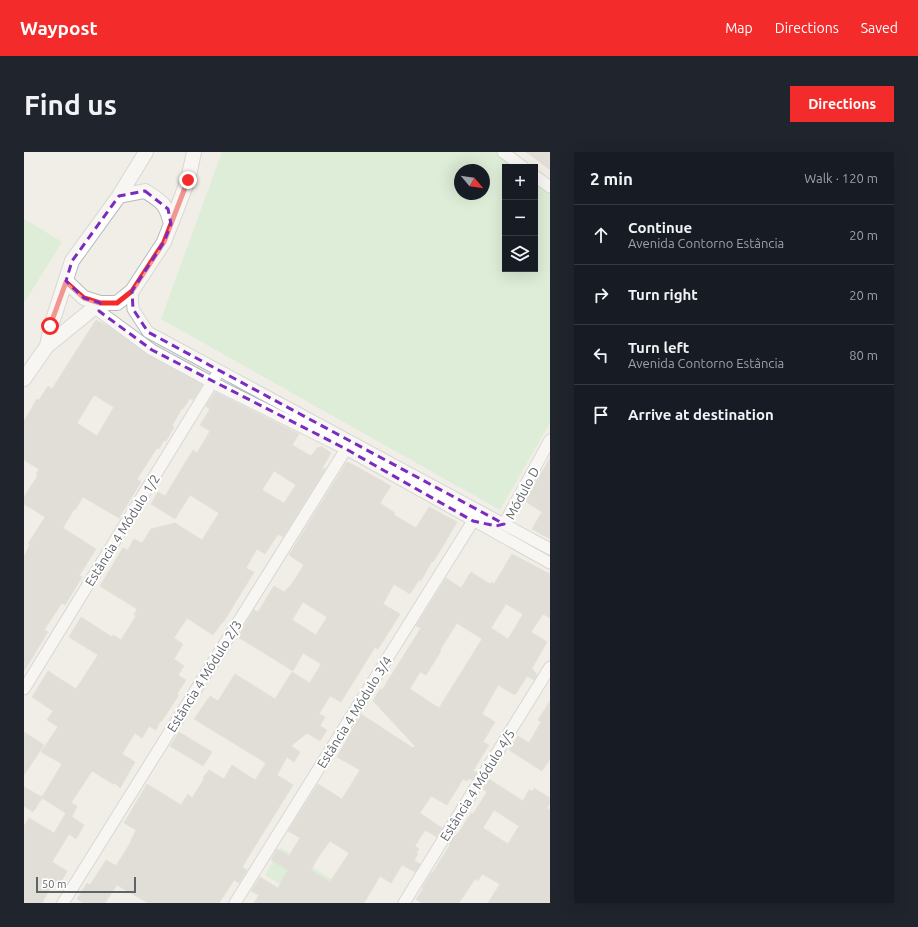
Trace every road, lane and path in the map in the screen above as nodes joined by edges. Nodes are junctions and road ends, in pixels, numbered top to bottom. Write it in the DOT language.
graph roads {
  1 [pos="146,152"];
  2 [pos="194,152"];
  3 [pos="503,152"];
  4 [pos="519,164"];
  5 [pos="538,178"];
  6 [pos="550,187"];
  7 [pos="119,196"];
  8 [pos="171,224"];
  9 [pos="66,282"];
  10 [pos="132,291"];
  11 [pos="100,303"];
  12 [pos="47,346"];
  13 [pos="219,370"];
  14 [pos="24,380"];
  15 [pos="213,383"];
  16 [pos="550,440"];
  17 [pos="346,449"];
  18 [pos="473,521"];
  19 [pos="504,524"];
  20 [pos="550,549"];
  21 [pos="550,563"];
  22 [pos="550,667"];
  23 [pos="24,689"];
  24 [pos="63,903"];
  25 [pos="235,903"];
  26 [pos="404,903"];
  1 -- 7 [label="street"];
  2 -- 8 [label="street"];
  3 -- 4 [label="street"];
  5 -- 6 [label="street"];
  7 -- 8 [label="street"];
  7 -- 9 [label="street"];
  8 -- 10 [label="street"];
  9 -- 11 [label="street"];
  9 -- 12 [label="street"];
  10 -- 11 [label="street"];
  10 -- 13 [label="street"];
  11 -- 12 [label="street"];
  11 -- 15 [label="street"];
  12 -- 14 [label="street"];
  13 -- 15 [label="street, Estância 4 Módulo 1/2"];
  13 -- 19 [label="street"];
  15 -- 17 [label="street"];
  15 -- 23 [label="street, Estância 4 Módulo 1/2"];
  16 -- 19 [label="street, Módulo D"];
  17 -- 18 [label="street"];
  17 -- 24 [label="street, Estância 4 Módulo 2/3"];
  18 -- 19 [label="street"];
  18 -- 21 [label="street"];
  18 -- 25 [label="street, Estância 4 Módulo 3/4"];
  19 -- 20 [label="street"];
  22 -- 26 [label="street, Estância 4 Módulo 4/5"];
}
